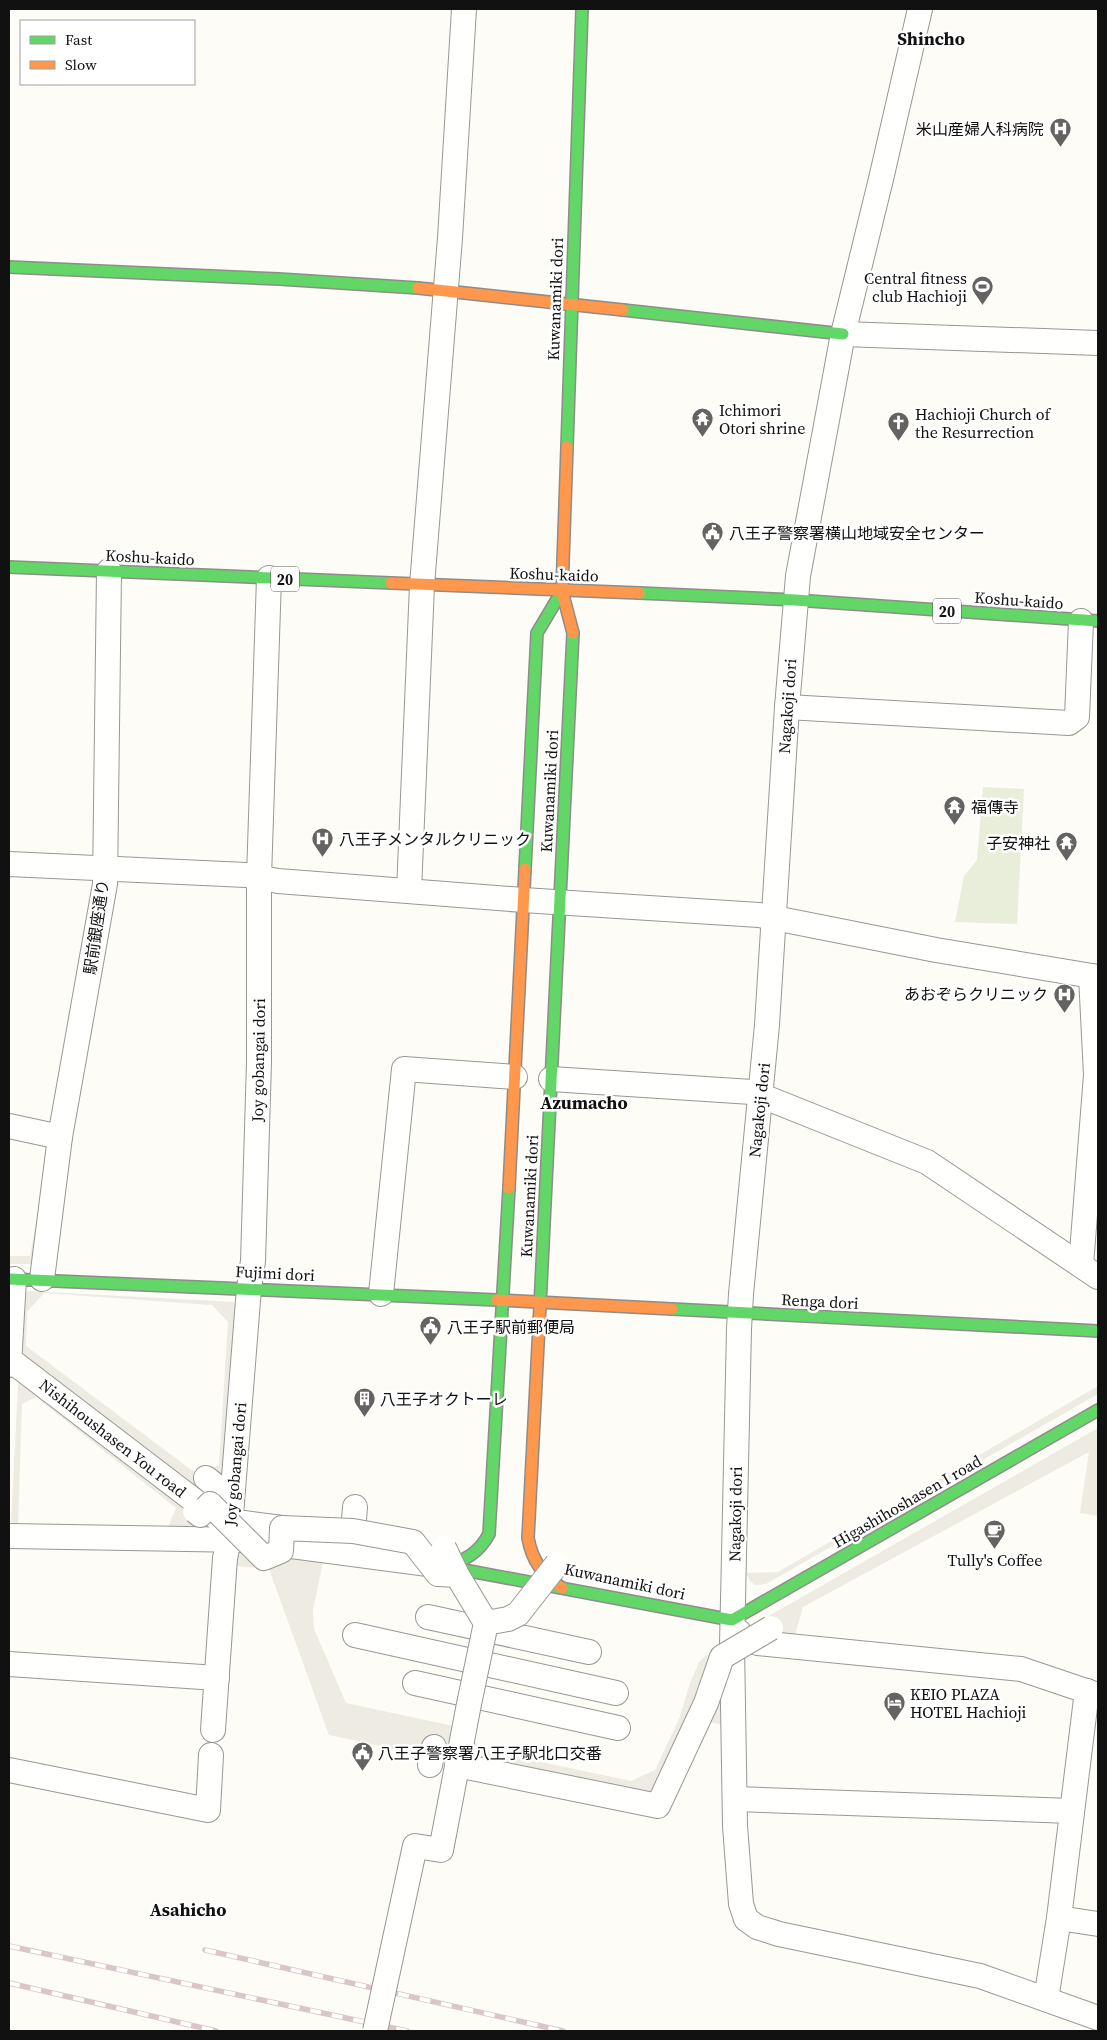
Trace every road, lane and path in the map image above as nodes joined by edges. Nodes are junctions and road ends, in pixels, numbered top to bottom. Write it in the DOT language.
graph roads {
  1 [pos="464,9"];
  2 [pos="582,9"];
  3 [pos="920,9"];
  4 [pos="9,267"];
  5 [pos="445,290"];
  6 [pos="572,302"];
  7 [pos="843,334"];
  8 [pos="1098,343"];
  9 [pos="9,567"];
  10 [pos="109,571"];
  11 [pos="270,578"];
  12 [pos="422,585"];
  13 [pos="562,591"];
  14 [pos="795,600"];
  15 [pos="1090,621"];
  16 [pos="787,707"];
  17 [pos="9,864"];
  18 [pos="104,868"];
  19 [pos="259,877"];
  20 [pos="409,891"];
  21 [pos="523,900"];
  22 [pos="560,902"];
  23 [pos="774,917"];
  24 [pos="1095,977"];
  25 [pos="515,1077"];
  26 [pos="551,1079"];
  27 [pos="760,1096"];
  28 [pos="9,1126"];
  29 [pos="60,1137"];
  30 [pos="1090,1271"];
  31 [pos="11,1279"];
  32 [pos="42,1279"];
  33 [pos="249,1288"];
  34 [pos="381,1294"];
  35 [pos="502,1300"];
  36 [pos="540,1302"];
  37 [pos="740,1313"];
  38 [pos="1098,1331"];
  39 [pos="9,1359"];
  40 [pos="9,1366"];
  41 [pos="1098,1410"];
  42 [pos="355,1507"];
  43 [pos="215,1509"];
  44 [pos="282,1528"];
  45 [pos="489,1534"];
  46 [pos="9,1536"];
  47 [pos="351,1542"];
  48 [pos="491,1550"];
  49 [pos="448,1563"];
  50 [pos="557,1564"];
  51 [pos="483,1580"];
  52 [pos="562,1588"];
  53 [pos="522,1589"];
  54 [pos="428,1617"];
  55 [pos="732,1620"];
  56 [pos="771,1628"];
  57 [pos="355,1635"];
  58 [pos="491,1636"];
  59 [pos="589,1652"];
  60 [pos="9,1664"];
  61 [pos="465,1671"];
  62 [pos="217,1678"];
  63 [pos="501,1678"];
  64 [pos="415,1684"];
  65 [pos="616,1693"];
  66 [pos="1092,1693"];
  67 [pos="458,1702"];
  68 [pos="496,1710"];
  69 [pos="618,1728"];
  70 [pos="213,1730"];
  71 [pos="212,1754"];
  72 [pos="457,1765"];
  73 [pos="9,1770"];
  74 [pos="735,1799"];
  75 [pos="1072,1811"];
  76 [pos="1060,1918"];
  77 [pos="1098,1924"];
  78 [pos="1046,1999"];
  79 [pos="1098,2018"];
  80 [pos="375,2031"];
  1 -- 5 [label="street"];
  2 -- 6 [label="main road, Kuwanamiki dori"];
  3 -- 7 [label="street, Nagakoji dori"];
  4 -- 5 [label="main road"];
  5 -- 6 [label="main road"];
  5 -- 12 [label="street"];
  6 -- 7 [label="main road"];
  6 -- 13 [label="main road, Kuwanamiki dori"];
  7 -- 8 [label="street"];
  7 -- 14 [label="street, Nagakoji dori"];
  9 -- 10 [label="main road, Koshu-kaido / 20"];
  10 -- 11 [label="main road, Koshu-kaido / 20"];
  10 -- 18 [label="street, 駅前銀座通り"];
  11 -- 12 [label="main road, Koshu-kaido / 20"];
  11 -- 19 [label="street, Joy gobangai dori"];
  12 -- 13 [label="main road, Koshu-kaido / 20"];
  12 -- 20 [label="street"];
  13 -- 14 [label="main road, Koshu-kaido / 20"];
  13 -- 21 [label="main road, Kuwanamiki dori"];
  13 -- 22 [label="main road, Kuwanamiki dori"];
  14 -- 15 [label="main road, Koshu-kaido / 20"];
  14 -- 16 [label="street, Nagakoji dori"];
  15 -- 16 [label="street"];
  16 -- 23 [label="street, Nagakoji dori"];
  17 -- 18 [label="street"];
  18 -- 19 [label="street"];
  18 -- 29 [label="street, 駅前銀座通り"];
  19 -- 20 [label="street"];
  19 -- 33 [label="street, Joy gobangai dori"];
  20 -- 21 [label="street"];
  21 -- 22 [label="street"];
  21 -- 25 [label="main road, Kuwanamiki dori"];
  22 -- 23 [label="street"];
  22 -- 26 [label="main road, Kuwanamiki dori"];
  23 -- 24 [label="street"];
  23 -- 27 [label="street, Nagakoji dori"];
  24 -- 30 [label="street"];
  25 -- 34 [label="street"];
  25 -- 35 [label="main road, Kuwanamiki dori"];
  26 -- 27 [label="street"];
  26 -- 36 [label="main road, Kuwanamiki dori"];
  27 -- 30 [label="street"];
  27 -- 37 [label="street, Nagakoji dori"];
  28 -- 29 [label="street"];
  29 -- 32 [label="street, 駅前銀座通り"];
  31 -- 32 [label="main road, Fujimi dori"];
  31 -- 39 [label="street"];
  32 -- 33 [label="main road, Fujimi dori"];
  33 -- 34 [label="main road, Fujimi dori"];
  33 -- 43 [label="street, Joy gobangai dori"];
  34 -- 35 [label="main road, Fujimi dori"];
  35 -- 36 [label="main road, Fujimi dori"];
  35 -- 45 [label="main road, Kuwanamiki dori"];
  36 -- 37 [label="main road, Renga dori"];
  36 -- 52 [label="main road, Kuwanamiki dori"];
  37 -- 38 [label="main road, Renga dori"];
  37 -- 55 [label="street, Nagakoji dori"];
  39 -- 40 [label="street"];
  39 -- 43 [label="street, Nishihoushasen You road"];
  41 -- 55 [label="main road, Higashihoshasen I road"];
  42 -- 47 [label="street"];
  43 -- 44 [label="street"];
  43 -- 44 [label="street, Nishihoushasen You road, bridge"];
  43 -- 46 [label="street"];
  43 -- 47 [label="street"];
  43 -- 62 [label="street, Joy gobangai dori"];
  44 -- 47 [label="street, bridge"];
  45 -- 48 [label="main road, Kuwanamiki dori"];
  45 -- 49 [label="main road"];
  47 -- 49 [label="street, bridge"];
  49 -- 51 [label="street, bridge"];
  49 -- 53 [label="main road"];
  50 -- 53 [label="street, bridge"];
  51 -- 53 [label="street"];
  51 -- 58 [label="street, bridge"];
  52 -- 53 [label="main road"];
  52 -- 55 [label="main road, Kuwanamiki dori"];
  53 -- 58 [label="street, bridge"];
  54 -- 59 [label="street"];
  55 -- 66 [label="street"];
  55 -- 74 [label="street, Nagakoji dori"];
  56 -- 72 [label="street, bridge"];
  57 -- 65 [label="street"];
  58 -- 61 [label="street, bridge"];
  60 -- 62 [label="street"];
  61 -- 63 [label="street"];
  61 -- 67 [label="street, bridge"];
  62 -- 70 [label="street, Joy gobangai dori"];
  64 -- 69 [label="street"];
  66 -- 75 [label="street"];
  67 -- 68 [label="street"];
  67 -- 72 [label="street, bridge"];
  71 -- 73 [label="street"];
  72 -- 80 [label="street, bridge"];
  74 -- 75 [label="street"];
  74 -- 78 [label="street, Nagakoji dori"];
  75 -- 76 [label="street"];
  76 -- 77 [label="street"];
  76 -- 78 [label="street"];
  78 -- 79 [label="street"];
}
